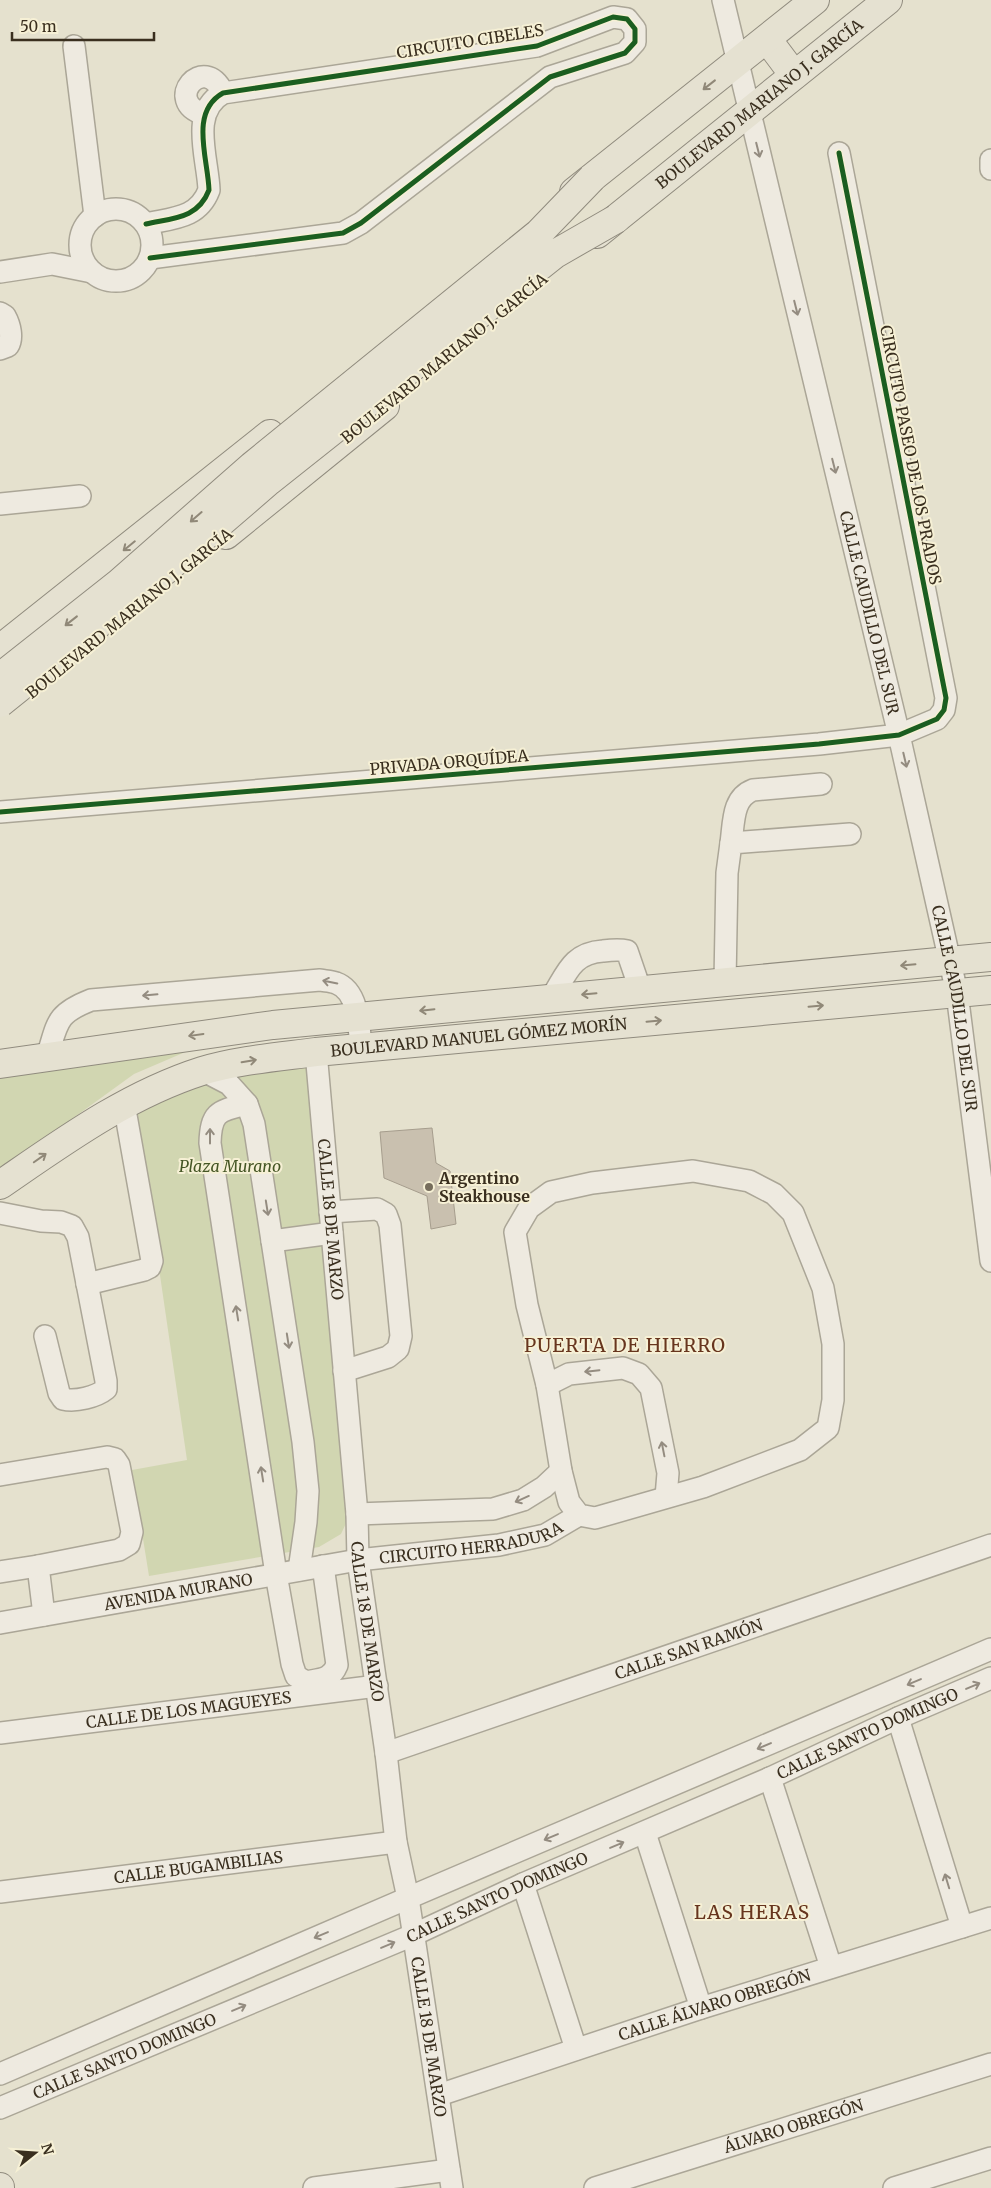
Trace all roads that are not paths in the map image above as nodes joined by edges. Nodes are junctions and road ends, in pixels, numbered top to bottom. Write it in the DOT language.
graph roads {
  1 [pos="723,0"];
  2 [pos="815,0"];
  3 [pos="888,0"];
  4 [pos="767,39"];
  5 [pos="74,46"];
  6 [pos="537,46"];
  7 [pos="737,63"];
  8 [pos="794,75"];
  9 [pos="550,78"];
  10 [pos="223,92"];
  11 [pos="749,112"];
  12 [pos="204,114"];
  13 [pos="839,153"];
  14 [pos="991,160"];
  15 [pos="991,169"];
  16 [pos="592,178"];
  17 [pos="95,216"];
  18 [pos="616,219"];
  19 [pos="146,224"];
  20 [pos="82,235"];
  21 [pos="150,258"];
  22 [pos="52,264"];
  23 [pos="0,272"];
  24 [pos="92,272"];
  25 [pos="0,314"];
  26 [pos="0,349"];
  27 [pos="80,496"];
  28 [pos="0,504"];
  29 [pos="7,643"];
  30 [pos="0,677"];
  31 [pos="50,677"];
  32 [pos="0,703"];
  33 [pos="0,717"];
  34 [pos="899,735"];
  35 [pos="821,784"];
  36 [pos="0,812"];
  37 [pos="850,834"];
  38 [pos="731,843"];
  39 [pos="991,957"];
  40 [pos="950,961"];
  41 [pos="725,981"];
  42 [pos="640,989"];
  43 [pos="991,990"];
  44 [pos="957,993"];
  45 [pos="552,997"];
  46 [pos="358,1017"];
  47 [pos="361,1048"];
  48 [pos="316,1052"];
  49 [pos="47,1057"];
  50 [pos="0,1064"];
  51 [pos="204,1071"];
  52 [pos="124,1104"];
  53 [pos="247,1104"];
  54 [pos="0,1185"];
  55 [pos="0,1213"];
  56 [pos="331,1222"];
  57 [pos="272,1241"];
  58 [pos="991,1261"];
  59 [pos="87,1284"];
  60 [pos="45,1336"];
  61 [pos="344,1372"];
  62 [pos="547,1385"];
  63 [pos="562,1471"];
  64 [pos="0,1475"];
  65 [pos="666,1497"];
  66 [pos="268,1513"];
  67 [pos="357,1514"];
  68 [pos="578,1515"];
  69 [pos="306,1522"];
  70 [pos="991,1546"];
  71 [pos="358,1560"];
  72 [pos="38,1566"];
  73 [pos="323,1566"];
  74 [pos="299,1570"];
  75 [pos="0,1572"];
  76 [pos="276,1574"];
  77 [pos="44,1615"];
  78 [pos="0,1623"];
  79 [pos="991,1649"];
  80 [pos="991,1678"];
  81 [pos="377,1686"];
  82 [pos="898,1718"];
  83 [pos="0,1733"];
  84 [pos="386,1753"];
  85 [pos="770,1778"];
  86 [pos="645,1833"];
  87 [pos="396,1842"];
  88 [pos="523,1884"];
  89 [pos="0,1892"];
  90 [pos="408,1898"];
  91 [pos="991,1918"];
  92 [pos="962,1927"];
  93 [pos="413,1935"];
  94 [pos="832,1967"];
  95 [pos="163,2004"];
  96 [pos="701,2008"];
  97 [pos="175,2035"];
  98 [pos="576,2049"];
  99 [pos="991,2064"];
  100 [pos="0,2074"];
  101 [pos="439,2095"];
  102 [pos="0,2108"];
  103 [pos="991,2158"];
  104 [pos="451,2179"];
  105 [pos="325,2187"];
  106 [pos="595,2188"];
  107 [pos="894,2188"];
  1 -- 7 [label="street, CALLE CAUDILLO DEL SUR"];
  2 -- 4 [label="main road"];
  3 -- 8 [label="main road, BOULEVARD MARIANO J. GARCÍA"];
  4 -- 7 [label="main road"];
  4 -- 8 [label="main road"];
  5 -- 17 [label="street"];
  6 -- 9 [label="street"];
  6 -- 9 [label="street, CIRCUITO CIBELES"];
  6 -- 10 [label="street, CIRCUITO CIBELES"];
  7 -- 11 [label="street, CALLE CAUDILLO DEL SUR"];
  7 -- 16 [label="main road, one-way"];
  8 -- 11 [label="main road, BOULEVARD MARIANO J. GARCÍA"];
  9 -- 21 [label="street, CIRCUITO CIBELES"];
  10 -- 12 [label="street"];
  10 -- 12 [label="street"];
  11 -- 18 [label="main road, BOULEVARD MARIANO J. GARCÍA"];
  11 -- 34 [label="street, CALLE CAUDILLO DEL SUR, one-way"];
  12 -- 19 [label="street"];
  13 -- 34 [label="street, CIRCUITO PASEO DE LOS PRADOS"];
  14 -- 15 [label="street"];
  16 -- 29 [label="main road, one-way"];
  16 -- 30 [label="main road, one-way, bridge"];
  17 -- 19 [label="street"];
  17 -- 20 [label="street"];
  18 -- 31 [label="main road, BOULEVARD MARIANO J. GARCÍA"];
  18 -- 32 [label="main road, bridge"];
  19 -- 21 [label="street"];
  20 -- 22 [label="street"];
  20 -- 24 [label="street"];
  21 -- 24 [label="street"];
  22 -- 23 [label="street"];
  22 -- 24 [label="street"];
  25 -- 26 [label="street"];
  27 -- 28 [label="street"];
  29 -- 31 [label="main road"];
  31 -- 33 [label="main road, BOULEVARD MARIANO J. GARCÍA"];
  34 -- 36 [label="street, PRIVADA ORQUÍDEA"];
  34 -- 40 [label="street, CALLE CAUDILLO DEL SUR, one-way"];
  35 -- 38 [label="street"];
  37 -- 38 [label="street"];
  38 -- 41 [label="street"];
  39 -- 40 [label="main road, BOULEVARD MANUEL GÓMEZ MORÍN"];
  40 -- 41 [label="main road, BOULEVARD MANUEL GÓMEZ MORÍN, one-way"];
  40 -- 44 [label="street, CALLE CAUDILLO DEL SUR"];
  41 -- 42 [label="main road, BOULEVARD MANUEL GÓMEZ MORÍN"];
  42 -- 45 [label="main road, BOULEVARD MANUEL GÓMEZ MORÍN, one-way"];
  42 -- 45 [label="street"];
  43 -- 44 [label="main road, BOULEVARD MANUEL GÓMEZ MORÍN"];
  47 -- 44 [label="main road, BOULEVARD MANUEL GÓMEZ MORÍN, one-way"];
  44 -- 58 [label="street, CALLE CAUDILLO DEL SUR"];
  45 -- 46 [label="main road, BOULEVARD MANUEL GÓMEZ MORÍN, one-way"];
  46 -- 47 [label="street"];
  46 -- 49 [label="main road, BOULEVARD MANUEL GÓMEZ MORÍN, one-way"];
  46 -- 49 [label="street, one-way"];
  47 -- 48 [label="main road, BOULEVARD MANUEL GÓMEZ MORÍN"];
  51 -- 48 [label="main road, BOULEVARD MANUEL GÓMEZ MORÍN, one-way"];
  48 -- 56 [label="street, CALLE 18 DE MARZO"];
  49 -- 50 [label="main road, BOULEVARD MANUEL GÓMEZ MORÍN"];
  51 -- 52 [label="main road, BOULEVARD MANUEL GÓMEZ MORÍN"];
  51 -- 53 [label="street"];
  54 -- 52 [label="main road, BOULEVARD MANUEL GÓMEZ MORÍN, one-way"];
  52 -- 59 [label="street"];
  53 -- 57 [label="street, one-way"];
  66 -- 53 [label="street, one-way"];
  55 -- 59 [label="street"];
  56 -- 57 [label="street"];
  56 -- 61 [label="street, CALLE 18 DE MARZO"];
  56 -- 61 [label="street"];
  57 -- 69 [label="street, one-way"];
  59 -- 60 [label="street"];
  61 -- 67 [label="street, CALLE 18 DE MARZO"];
  62 -- 63 [label="street, CIRCUITO HERRADURA"];
  65 -- 62 [label="street, one-way"];
  62 -- 65 [label="street, CIRCUITO HERRADURA"];
  63 -- 67 [label="street, CIRCUITO HERRADURA, one-way"];
  63 -- 68 [label="street, CIRCUITO HERRADURA"];
  64 -- 72 [label="street"];
  65 -- 68 [label="street, CIRCUITO HERRADURA"];
  66 -- 69 [label="street"];
  66 -- 76 [label="street"];
  67 -- 71 [label="street, CALLE 18 DE MARZO"];
  68 -- 71 [label="street, CIRCUITO HERRADURA"];
  69 -- 74 [label="street"];
  70 -- 84 [label="street, CALLE SAN RAMÓN"];
  71 -- 73 [label="street, AVENIDA MURANO"];
  71 -- 81 [label="street, CALLE 18 DE MARZO"];
  72 -- 75 [label="street"];
  72 -- 77 [label="street"];
  73 -- 74 [label="street, AVENIDA MURANO"];
  73 -- 76 [label="street"];
  74 -- 76 [label="street, AVENIDA MURANO"];
  76 -- 77 [label="street, AVENIDA MURANO"];
  77 -- 78 [label="street, AVENIDA MURANO"];
  79 -- 90 [label="street, CALLE SANTO DOMINGO, one-way"];
  82 -- 80 [label="street, CALLE SANTO DOMINGO, one-way"];
  81 -- 83 [label="street, CALLE DE LOS MAGUEYES"];
  81 -- 84 [label="street, CALLE 18 DE MARZO"];
  82 -- 85 [label="street, CALLE SANTO DOMINGO"];
  92 -- 82 [label="street, one-way"];
  84 -- 87 [label="street, CALLE 18 DE MARZO"];
  85 -- 86 [label="street, CALLE SANTO DOMINGO"];
  85 -- 94 [label="street"];
  88 -- 86 [label="street, CALLE SANTO DOMINGO, one-way"];
  86 -- 96 [label="street"];
  87 -- 89 [label="street, CALLE BUGAMBILIAS"];
  87 -- 90 [label="street, CALLE 18 DE MARZO"];
  88 -- 93 [label="street, CALLE SANTO DOMINGO"];
  88 -- 98 [label="street"];
  90 -- 93 [label="street, CALLE 18 DE MARZO"];
  90 -- 95 [label="street, CALLE SANTO DOMINGO, one-way"];
  91 -- 92 [label="street, CALLE ÁLVARO OBREGÓN"];
  92 -- 94 [label="street, CALLE ÁLVARO OBREGÓN"];
  97 -- 93 [label="street, CALLE SANTO DOMINGO, one-way"];
  93 -- 101 [label="street, CALLE 18 DE MARZO"];
  94 -- 96 [label="street, CALLE ÁLVARO OBREGÓN"];
  95 -- 97 [label="street"];
  95 -- 100 [label="street, CALLE SANTO DOMINGO"];
  96 -- 98 [label="street, CALLE ÁLVARO OBREGÓN"];
  97 -- 102 [label="street, CALLE SANTO DOMINGO"];
  98 -- 101 [label="street, CALLE ÁLVARO OBREGÓN"];
  99 -- 106 [label="street, ÁLVARO OBREGÓN"];
  101 -- 104 [label="street, CALLE 18 DE MARZO"];
  103 -- 107 [label="street"];
  104 -- 105 [label="street"];
}
